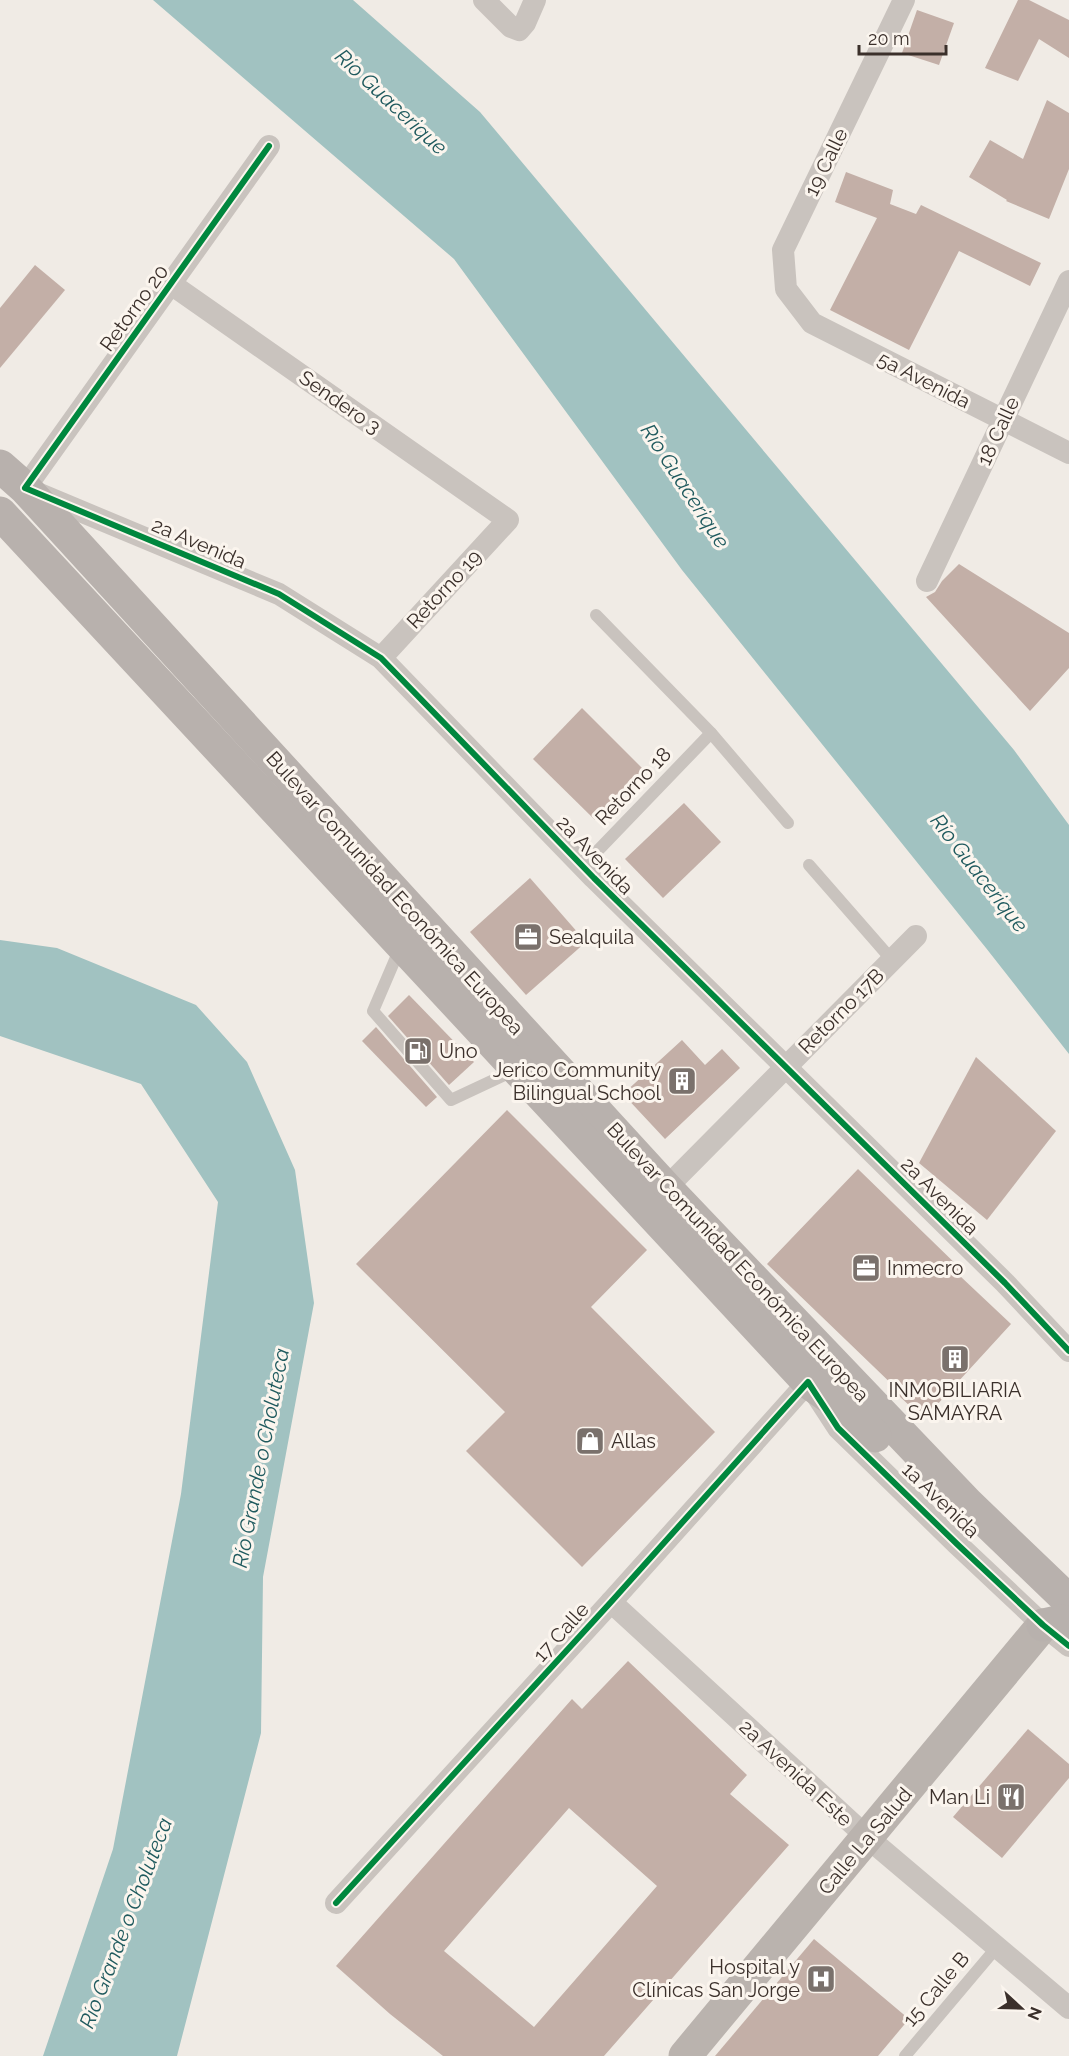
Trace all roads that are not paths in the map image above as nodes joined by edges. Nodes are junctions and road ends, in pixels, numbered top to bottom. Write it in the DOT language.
graph roads {
  1 [pos="483,0"];
  2 [pos="536,0"];
  3 [pos="904,0"];
  4 [pos="269,146"];
  5 [pos="1069,281"];
  6 [pos="171,284"];
  7 [pos="812,323"];
  8 [pos="1003,420"];
  9 [pos="1069,453"];
  10 [pos="0,466"];
  11 [pos="25,488"];
  12 [pos="0,513"];
  13 [pos="508,520"];
  14 [pos="927,581"];
  15 [pos="596,615"];
  16 [pos="381,658"];
  17 [pos="711,733"];
  18 [pos="788,823"];
  19 [pos="809,865"];
  20 [pos="583,866"];
  21 [pos="916,936"];
  22 [pos="402,944"];
  23 [pos="892,960"];
  24 [pos="786,1067"];
  25 [pos="518,1069"];
  26 [pos="666,1188"];
  27 [pos="1069,1351"];
  28 [pos="808,1382"];
  29 [pos="1069,1601"];
  30 [pos="611,1602"];
  31 [pos="1060,1624"];
  32 [pos="1069,1646"];
  33 [pos="868,1838"];
  34 [pos="336,1903"];
  35 [pos="997,1947"];
  36 [pos="1069,2008"];
  37 [pos="685,2056"];
  38 [pos="905,2056"];
  1 -- 2 [label="street"];
  3 -- 7 [label="street, 19 Calle"];
  4 -- 6 [label="street, Retorno 20"];
  5 -- 8 [label="street, 18 Calle"];
  6 -- 11 [label="street, Retorno 20"];
  6 -- 13 [label="street, Sendero 3"];
  7 -- 8 [label="street, 5a Avenida"];
  8 -- 9 [label="street, 5a Avenida"];
  8 -- 14 [label="street, 18 Calle"];
  10 -- 11 [label="main road, Bulevar Comunidad Económica Europea"];
  11 -- 16 [label="street, 2a Avenida"];
  11 -- 26 [label="main road, Bulevar Comunidad Económica Europea"];
  12 -- 22 [label="main road, Bulevar Comunidad Económica Europea"];
  13 -- 16 [label="street, Retorno 19"];
  15 -- 17 [label="lane"];
  16 -- 20 [label="street, 2a Avenida"];
  17 -- 18 [label="lane"];
  17 -- 20 [label="lane, Retorno 18"];
  19 -- 23 [label="lane"];
  20 -- 24 [label="street, 2a Avenida"];
  21 -- 23 [label="street, Retorno 17B"];
  22 -- 25 [label="main road, Bulevar Comunidad Económica Europea"];
  22 -- 25 [label="lane"];
  23 -- 24 [label="street, Retorno 17B"];
  24 -- 26 [label="street, Retorno 17B"];
  24 -- 27 [label="street, 2a Avenida"];
  25 -- 28 [label="main road, Bulevar Comunidad Económica Europea"];
  26 -- 29 [label="main road, Bulevar Comunidad Económica Europea"];
  28 -- 30 [label="street, 17 Calle"];
  28 -- 31 [label="main road, 1a Avenida"];
  28 -- 31 [label="street, Bulevar Comunidad Económica Europea"];
  30 -- 33 [label="street, 2a Avenida Este"];
  30 -- 34 [label="street, 17 Calle"];
  31 -- 32 [label="street, 1a Avenida"];
  31 -- 33 [label="main road, Calle La Salud"];
  33 -- 35 [label="street, 2a Avenida Este"];
  33 -- 37 [label="main road, Calle La Salud"];
  35 -- 36 [label="street, 2a Avenida Este"];
  35 -- 38 [label="lane, 15 Calle B"];
}
